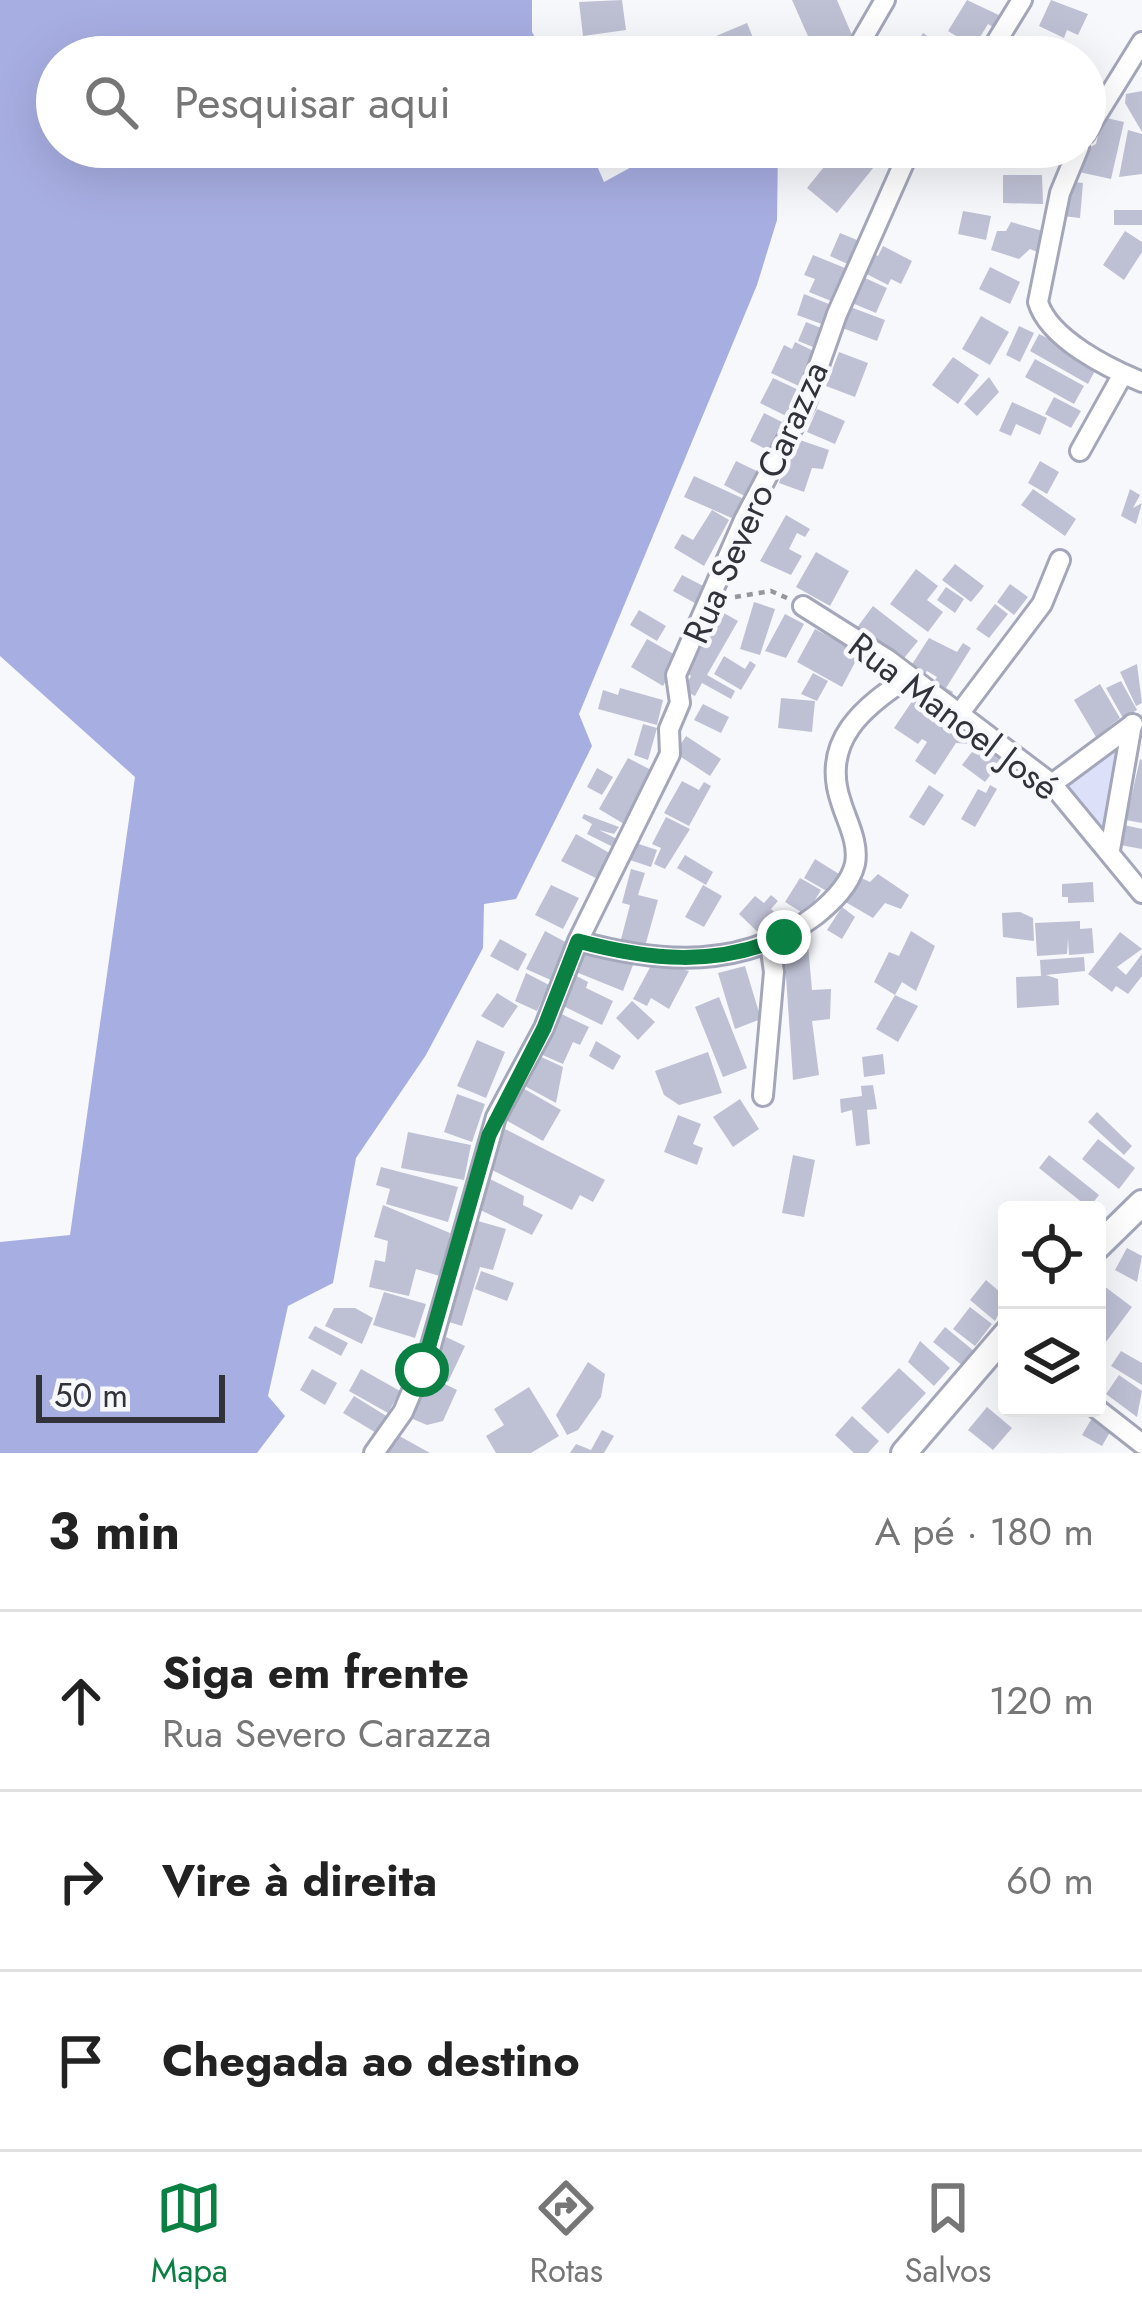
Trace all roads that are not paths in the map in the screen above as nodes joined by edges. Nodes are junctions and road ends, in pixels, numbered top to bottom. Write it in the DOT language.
graph roads {
  1 [pos="885,0"];
  2 [pos="1022,0"];
  3 [pos="864,36"];
  4 [pos="1000,36"];
  5 [pos="1142,42"];
  6 [pos="1106,97"];
  7 [pos="902,168"];
  8 [pos="1070,168"];
  9 [pos="1133,378"];
  10 [pos="1080,451"];
  11 [pos="1060,560"];
  12 [pos="802,607"];
  13 [pos="909,676"];
  14 [pos="959,715"];
  15 [pos="1137,721"];
  16 [pos="1052,784"];
  17 [pos="1110,850"];
  18 [pos="1142,893"];
  19 [pos="578,941"];
  20 [pos="770,943"];
  21 [pos="764,1096"];
  22 [pos="1138,1214"];
  23 [pos="1106,1240"];
  24 [pos="998,1343"];
  25 [pos="1106,1416"];
  26 [pos="1142,1444"];
  27 [pos="374,1453"];
  28 [pos="904,1453"];
  1 -- 3 [label="street"];
  2 -- 4 [label="street"];
  5 -- 6 [label="street"];
  7 -- 19 [label="street, Rua Severo Carazza"];
  8 -- 9 [label="street"];
  9 -- 10 [label="street"];
  11 -- 14 [label="street"];
  12 -- 13 [label="street, Rua Manoel José"];
  13 -- 14 [label="street, Rua Manoel José"];
  13 -- 20 [label="street"];
  14 -- 16 [label="street, Rua Manoel José"];
  15 -- 16 [label="street"];
  15 -- 17 [label="street"];
  16 -- 17 [label="street, Rua Manoel José"];
  17 -- 18 [label="street, Rua Manoel José"];
  19 -- 20 [label="street"];
  19 -- 27 [label="street, Rua Severo Carazza"];
  20 -- 21 [label="street"];
  22 -- 23 [label="street"];
  24 -- 28 [label="street"];
  25 -- 26 [label="street"];
}
